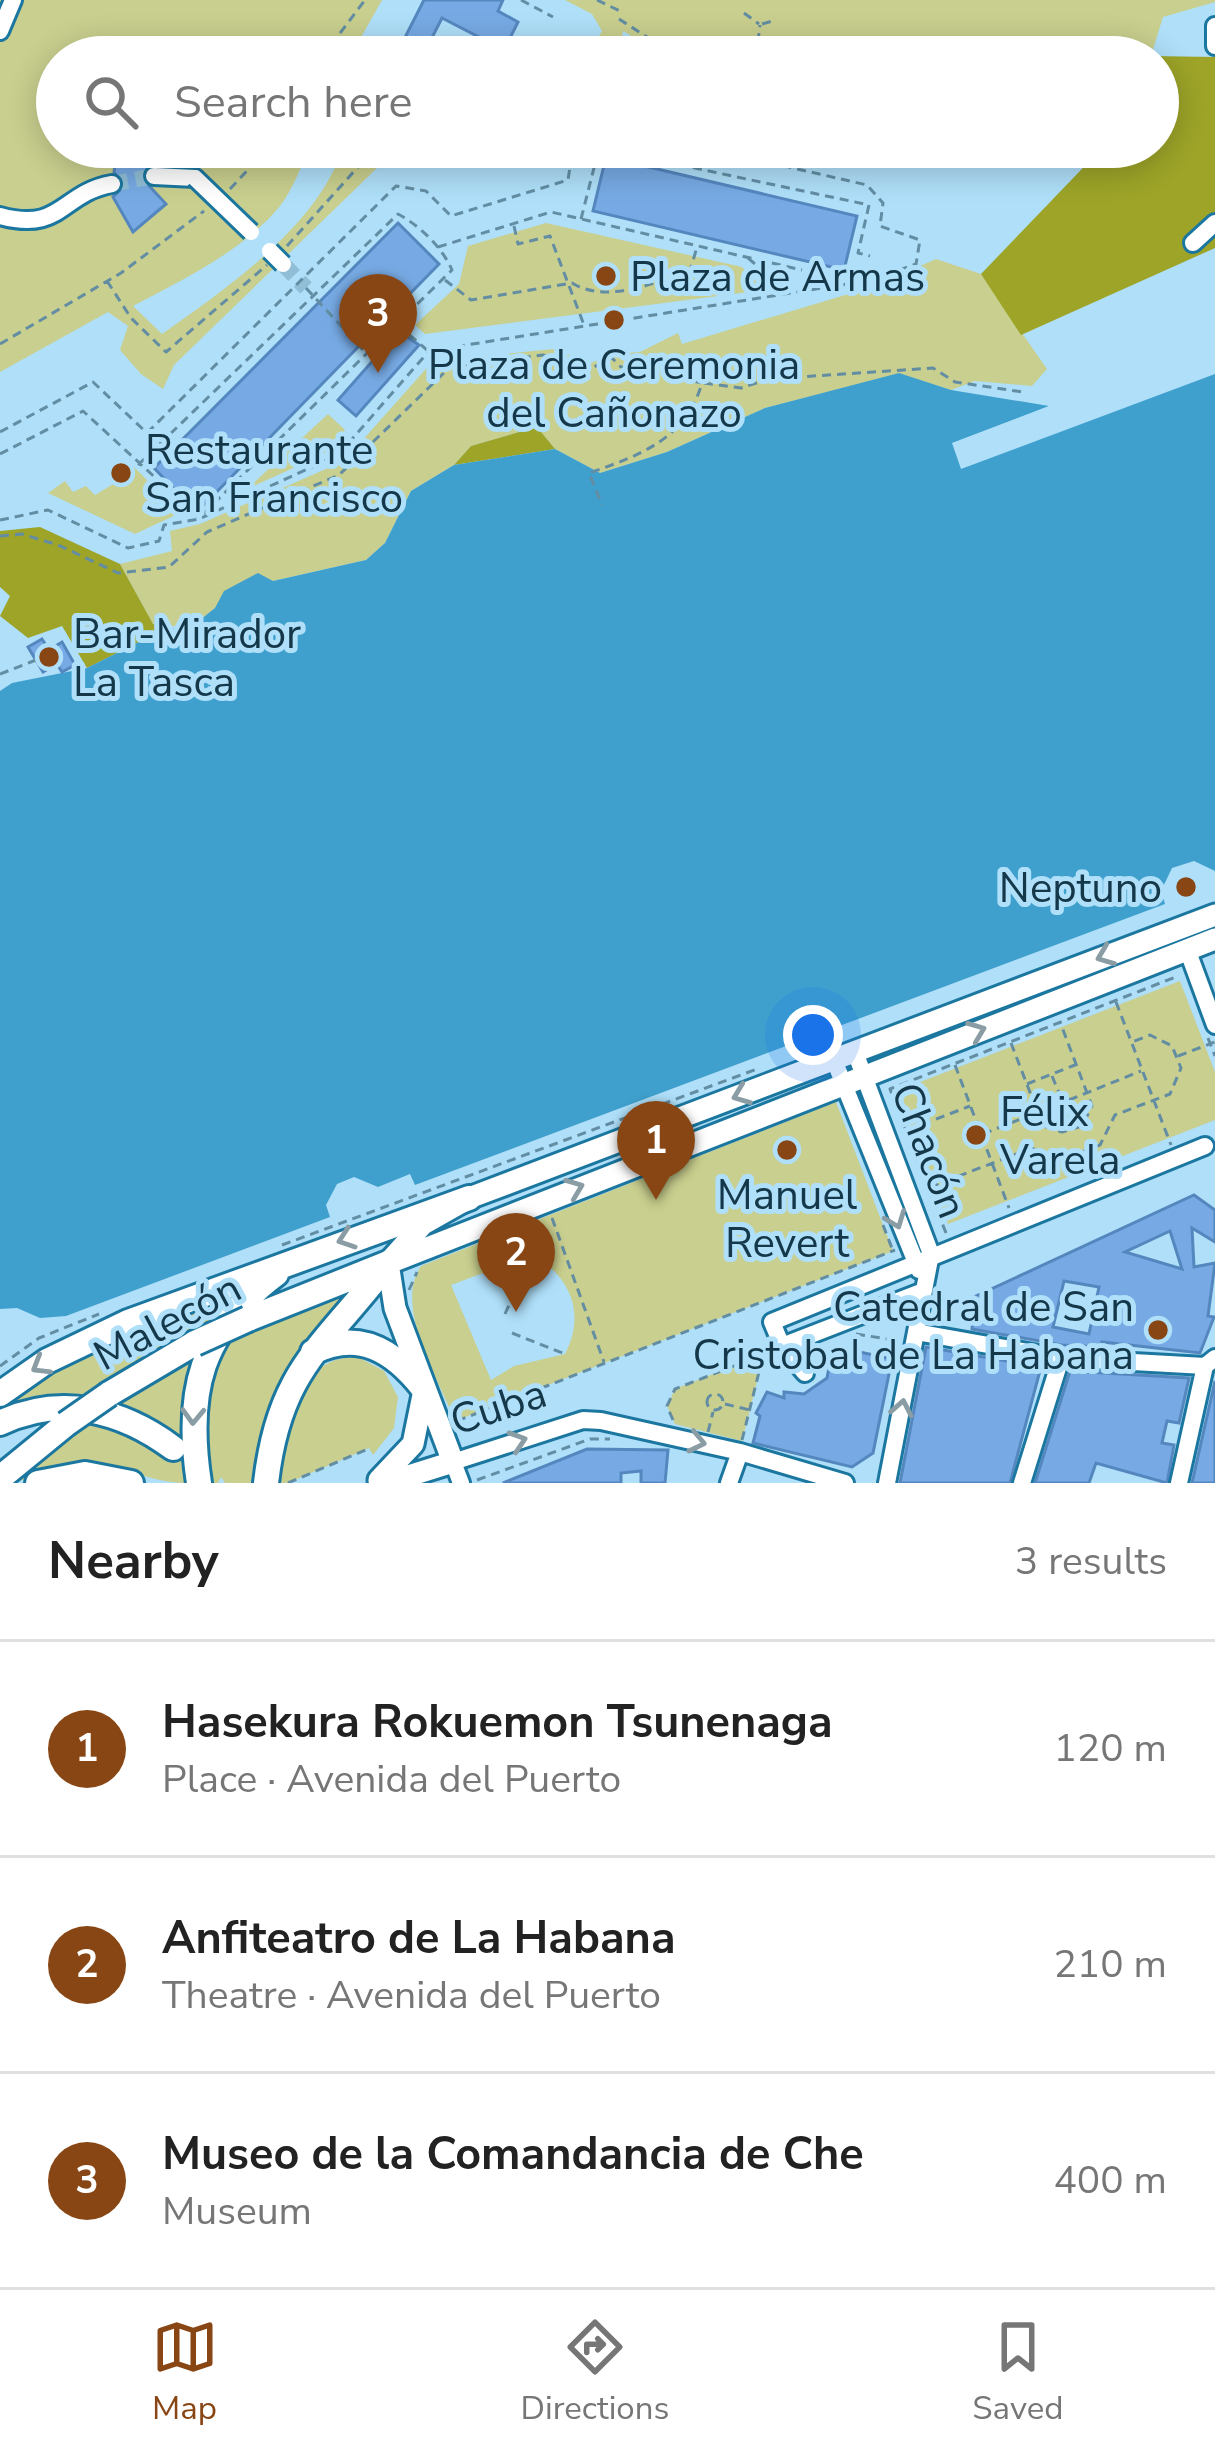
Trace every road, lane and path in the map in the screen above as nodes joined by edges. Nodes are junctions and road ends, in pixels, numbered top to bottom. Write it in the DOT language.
graph roads {
  1 [pos="13,0"];
  2 [pos="364,0"];
  3 [pos="521,0"];
  4 [pos="597,0"];
  5 [pos="622,12"];
  6 [pos="744,13"];
  7 [pos="554,16"];
  8 [pos="619,20"];
  9 [pos="776,20"];
  10 [pos="760,25"];
  11 [pos="1215,26"];
  12 [pos="0,31"];
  13 [pos="337,36"];
  14 [pos="645,36"];
  15 [pos="759,36"];
  16 [pos="1215,46"];
  17 [pos="250,168"];
  18 [pos="357,168"];
  19 [pos="570,168"];
  20 [pos="594,168"];
  21 [pos="693,168"];
  22 [pos="796,168"];
  23 [pos="154,176"];
  24 [pos="104,185"];
  25 [pos="231,189"];
  26 [pos="212,204"];
  27 [pos="0,215"];
  28 [pos="581,219"];
  29 [pos="1215,223"];
  30 [pos="514,224"];
  31 [pos="1193,243"];
  32 [pos="698,246"];
  33 [pos="438,247"];
  34 [pos="870,256"];
  35 [pos="747,257"];
  36 [pos="277,258"];
  37 [pos="802,270"];
  38 [pos="443,279"];
  39 [pos="107,281"];
  40 [pos="572,283"];
  41 [pos="306,288"];
  42 [pos="788,292"];
  43 [pos="314,297"];
  44 [pos="397,325"];
  45 [pos="584,327"];
  46 [pos="0,344"];
  47 [pos="429,351"];
  48 [pos="366,353"];
  49 [pos="702,383"];
  50 [pos="1023,392"];
  51 [pos="0,432"];
  52 [pos="0,454"];
  53 [pos="138,465"];
  54 [pos="602,505"];
  55 [pos="199,519"];
  56 [pos="0,520"];
  57 [pos="0,536"];
  58 [pos="36,660"];
  59 [pos="0,674"];
  60 [pos="1212,932"];
  61 [pos="1183,939"];
  62 [pos="1184,974"];
  63 [pos="1116,1001"];
  64 [pos="1060,1022"];
  65 [pos="1215,1025"];
  66 [pos="1010,1042"];
  67 [pos="1132,1042"];
  68 [pos="1215,1042"];
  69 [pos="844,1056"];
  70 [pos="1176,1057"];
  71 [pos="775,1063"];
  72 [pos="955,1064"];
  73 [pos="1076,1065"];
  74 [pos="1143,1071"];
  75 [pos="1051,1075"];
  76 [pos="853,1079"];
  77 [pos="1027,1084"];
  78 [pos="1087,1093"];
  79 [pos="1060,1096"];
  80 [pos="1069,1100"];
  81 [pos="1154,1100"];
  82 [pos="1056,1105"];
  83 [pos="970,1106"];
  84 [pos="1064,1108"];
  85 [pos="1038,1112"];
  86 [pos="1072,1129"];
  87 [pos="906,1131"];
  88 [pos="981,1135"];
  89 [pos="1172,1146"];
  90 [pos="1205,1146"];
  91 [pos="1083,1152"];
  92 [pos="992,1163"];
  93 [pos="1092,1177"];
  94 [pos="928,1188"];
  95 [pos="470,1198"];
  96 [pos="545,1200"];
  97 [pos="877,1208"];
  98 [pos="1010,1210"];
  99 [pos="946,1234"];
  100 [pos="269,1250"];
  101 [pos="302,1254"];
  102 [pos="931,1254"];
  103 [pos="531,1255"];
  104 [pos="388,1263"];
  105 [pos="421,1266"];
  106 [pos="919,1276"];
  107 [pos="410,1305"];
  108 [pos="104,1312"];
  109 [pos="505,1313"];
  110 [pos="826,1330"];
  111 [pos="512,1333"];
  112 [pos="915,1338"];
  113 [pos="782,1346"];
  114 [pos="565,1354"];
  115 [pos="764,1354"];
  116 [pos="307,1358"];
  117 [pos="1061,1358"];
  118 [pos="1210,1362"];
  119 [pos="604,1363"];
  120 [pos="0,1366"];
  121 [pos="805,1373"];
  122 [pos="706,1377"];
  123 [pos="423,1388"];
  124 [pos="0,1394"];
  125 [pos="714,1395"];
  126 [pos="724,1404"];
  127 [pos="713,1410"];
  128 [pos="750,1410"];
  129 [pos="455,1421"];
  130 [pos="0,1423"];
  131 [pos="675,1424"];
  132 [pos="708,1432"];
  133 [pos="626,1440"];
  134 [pos="736,1443"];
  135 [pos="173,1448"];
  136 [pos="370,1448"];
  137 [pos="461,1476"];
  138 [pos="0,1478"];
  139 [pos="38,1483"];
  140 [pos="131,1483"];
  141 [pos="199,1483"];
  142 [pos="266,1483"];
  143 [pos="288,1483"];
  144 [pos="374,1483"];
  145 [pos="386,1483"];
  146 [pos="729,1483"];
  147 [pos="844,1483"];
  148 [pos="887,1483"];
  149 [pos="1022,1483"];
  150 [pos="1179,1483"];
  1 -- 12 [label="street"];
  2 -- 13 [label="path"];
  3 -- 7 [label="path"];
  4 -- 5 [label="path"];
  6 -- 10 [label="path"];
  8 -- 14 [label="path"];
  9 -- 10 [label="path"];
  10 -- 15 [label="path"];
  11 -- 16 [label="street"];
  17 -- 25 [label="path"];
  18 -- 39 [label="path"];
  19 -- 51 [label="path"];
  20 -- 28 [label="path"];
  21 -- 34 [label="path"];
  22 -- 42 [label="path"];
  23 -- 36 [label="street, bridge"];
  24 -- 27 [label="street"];
  26 -- 39 [label="path"];
  28 -- 30 [label="path"];
  28 -- 32 [label="path"];
  29 -- 31 [label="street"];
  30 -- 33 [label="path"];
  30 -- 40 [label="path"];
  32 -- 35 [label="path"];
  32 -- 40 [label="path"];
  33 -- 38 [label="path"];
  33 -- 43 [label="path"];
  35 -- 37 [label="path"];
  35 -- 42 [label="path"];
  38 -- 40 [label="path"];
  38 -- 44 [label="path"];
  39 -- 46 [label="path"];
  40 -- 45 [label="path"];
  41 -- 43 [label="path"];
  42 -- 45 [label="path"];
  43 -- 48 [label="path"];
  43 -- 53 [label="path"];
  44 -- 47 [label="path"];
  44 -- 48 [label="path"];
  45 -- 47 [label="path"];
  47 -- 55 [label="path"];
  48 -- 55 [label="path"];
  49 -- 50 [label="path"];
  49 -- 54 [label="path"];
  49 -- 57 [label="path"];
  52 -- 53 [label="path"];
  53 -- 55 [label="path"];
  55 -- 56 [label="path"];
  58 -- 59 [label="path"];
  60 -- 61 [label="main road"];
  61 -- 65 [label="street"];
  61 -- 69 [label="main road, one-way"];
  76 -- 61 [label="main road, one-way"];
  62 -- 63 [label="path"];
  63 -- 64 [label="path"];
  63 -- 67 [label="path"];
  64 -- 66 [label="path"];
  64 -- 73 [label="path"];
  66 -- 72 [label="path"];
  66 -- 77 [label="path"];
  67 -- 70 [label="path"];
  67 -- 74 [label="path"];
  68 -- 70 [label="path"];
  69 -- 76 [label="street, Chacón"];
  69 -- 95 [label="main road, one-way"];
  70 -- 81 [label="path"];
  71 -- 100 [label="path"];
  72 -- 83 [label="path"];
  72 -- 87 [label="path"];
  73 -- 75 [label="path"];
  73 -- 78 [label="path"];
  74 -- 78 [label="path"];
  74 -- 81 [label="path"];
  75 -- 77 [label="path"];
  75 -- 79 [label="path"];
  96 -- 76 [label="main road, one-way"];
  76 -- 102 [label="street, Chacón"];
  76 -- 106 [label="street, Chacón, one-way"];
  77 -- 85 [label="path"];
  78 -- 80 [label="path"];
  78 -- 86 [label="path"];
  79 -- 80 [label="path"];
  79 -- 82 [label="path"];
  80 -- 84 [label="path"];
  81 -- 89 [label="path"];
  81 -- 91 [label="path"];
  82 -- 84 [label="path"];
  82 -- 85 [label="path"];
  83 -- 87 [label="path"];
  83 -- 88 [label="path"];
  84 -- 86 [label="path"];
  85 -- 86 [label="path"];
  85 -- 88 [label="path"];
  87 -- 94 [label="path"];
  88 -- 92 [label="path"];
  90 -- 102 [label="street"];
  91 -- 92 [label="path"];
  91 -- 93 [label="path"];
  92 -- 94 [label="path"];
  92 -- 98 [label="path"];
  94 -- 99 [label="path"];
  95 -- 101 [label="highway, Malecón, one-way"];
  95 -- 104 [label="main road"];
  96 -- 104 [label="main road"];
  96 -- 119 [label="path"];
  97 -- 119 [label="path"];
  101 -- 124 [label="highway, Malecón, one-way"];
  101 -- 141 [label="highway, one-way"];
  102 -- 106 [label="street"];
  103 -- 109 [label="path"];
  104 -- 116 [label="highway"];
  104 -- 123 [label="main road"];
  104 -- 138 [label="highway, Malecón, bridge"];
  105 -- 107 [label="path"];
  106 -- 110 [label="street"];
  106 -- 112 [label="street, Chacón"];
  106 -- 113 [label="street"];
  108 -- 120 [label="path"];
  110 -- 112 [label="path"];
  110 -- 113 [label="street"];
  111 -- 114 [label="path"];
  112 -- 117 [label="street"];
  148 -- 112 [label="street, Chacón, one-way"];
  113 -- 115 [label="path"];
  113 -- 121 [label="street"];
  115 -- 122 [label="path"];
  115 -- 128 [label="path"];
  116 -- 123 [label="highway"];
  116 -- 142 [label="highway"];
  117 -- 118 [label="street"];
  117 -- 149 [label="street"];
  118 -- 150 [label="street"];
  119 -- 129 [label="path"];
  122 -- 125 [label="path"];
  122 -- 131 [label="path"];
  123 -- 137 [label="main road"];
  123 -- 144 [label="main road"];
  125 -- 126 [label="path"];
  125 -- 127 [label="path"];
  126 -- 127 [label="path"];
  126 -- 128 [label="path"];
  127 -- 132 [label="path"];
  128 -- 134 [label="path"];
  130 -- 135 [label="highway"];
  133 -- 137 [label="path"];
  137 -- 134 [label="street, Cuba, one-way"];
  134 -- 146 [label="street"];
  134 -- 147 [label="street, Cuba"];
  136 -- 143 [label="path"];
  137 -- 145 [label="main road, Cuba"];
  139 -- 140 [label="highway"];
}
